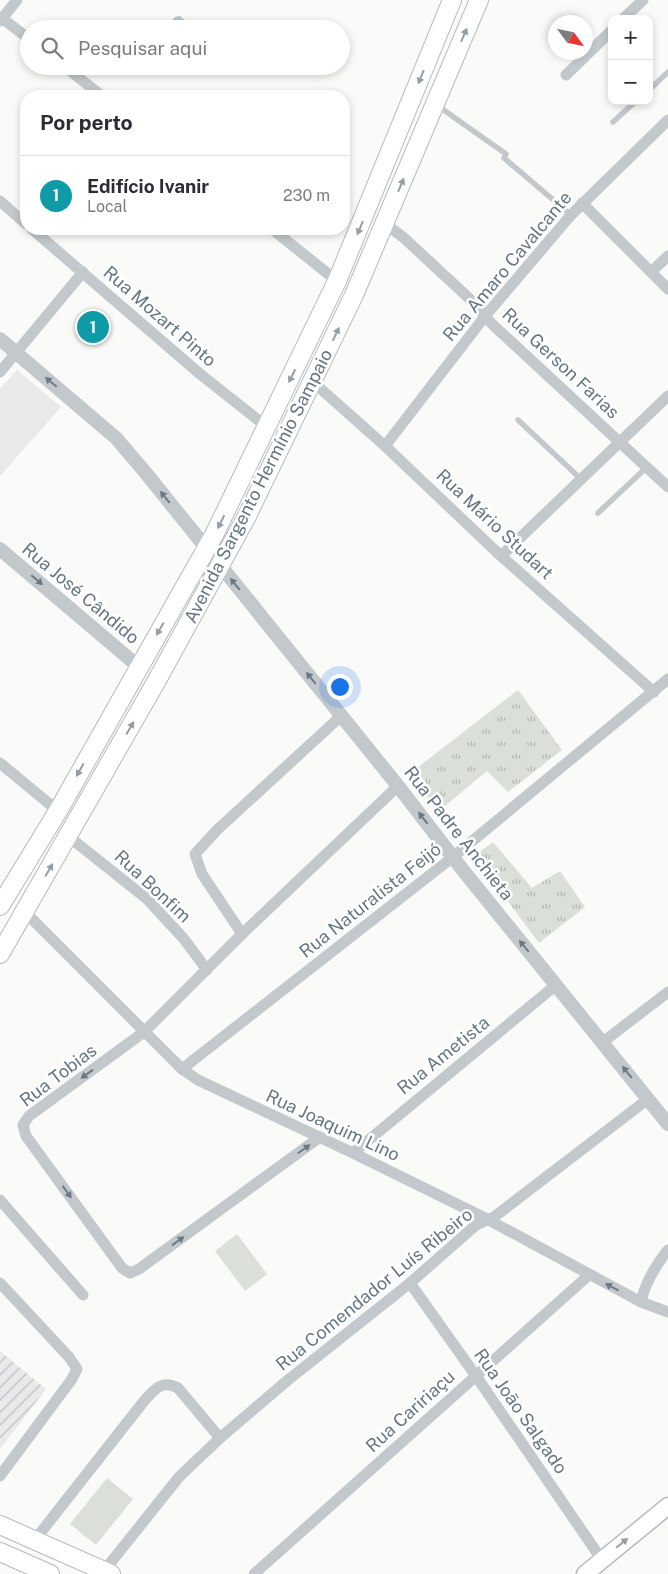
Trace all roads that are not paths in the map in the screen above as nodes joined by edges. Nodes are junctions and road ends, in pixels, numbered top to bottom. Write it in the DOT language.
graph roads {
  1 [pos="17,0"];
  2 [pos="452,0"];
  3 [pos="479,0"];
  4 [pos="643,0"];
  5 [pos="627,15"];
  6 [pos="1,20"];
  7 [pos="20,33"];
  8 [pos="608,34"];
  9 [pos="668,72"];
  10 [pos="75,75"];
  11 [pos="566,75"];
  12 [pos="653,86"];
  13 [pos="94,90"];
  14 [pos="436,104"];
  15 [pos="632,105"];
  16 [pos="668,120"];
  17 [pos="614,122"];
  18 [pos="0,201"];
  19 [pos="582,203"];
  20 [pos="571,215"];
  21 [pos="20,219"];
  22 [pos="385,224"];
  23 [pos="39,235"];
  24 [pos="280,235"];
  25 [pos="668,256"];
  26 [pos="83,272"];
  27 [pos="651,272"];
  28 [pos="337,281"];
  29 [pos="668,289"];
  30 [pos="486,315"];
  31 [pos="0,338"];
  32 [pos="17,353"];
  33 [pos="0,372"];
  34 [pos="313,382"];
  35 [pos="668,396"];
  36 [pos="518,420"];
  37 [pos="267,427"];
  38 [pos="620,442"];
  39 [pos="385,446"];
  40 [pos="647,467"];
  41 [pos="581,479"];
  42 [pos="668,487"];
  43 [pos="598,513"];
  44 [pos="0,549"];
  45 [pos="206,549"];
  46 [pos="502,556"];
  47 [pos="220,565"];
  48 [pos="139,667"];
  49 [pos="668,679"];
  50 [pos="654,692"];
  51 [pos="341,716"];
  52 [pos="0,763"];
  53 [pos="398,786"];
  54 [pos="58,811"];
  55 [pos="68,836"];
  56 [pos="453,857"];
  57 [pos="0,906"];
  58 [pos="25,912"];
  59 [pos="242,934"];
  60 [pos="0,954"];
  61 [pos="207,970"];
  62 [pos="556,985"];
  63 [pos="668,992"];
  64 [pos="144,1032"];
  65 [pos="603,1042"];
  66 [pos="182,1069"];
  67 [pos="648,1099"];
  68 [pos="668,1124"];
  69 [pos="320,1137"];
  70 [pos="353,1153"];
  71 [pos="0,1200"];
  72 [pos="487,1219"];
  73 [pos="668,1250"];
  74 [pos="589,1275"];
  75 [pos="0,1283"];
  76 [pos="410,1283"];
  77 [pos="82,1295"];
  78 [pos="641,1302"];
  79 [pos="668,1312"];
  80 [pos="476,1376"];
  81 [pos="220,1438"];
  82 [pos="0,1476"];
  83 [pos="668,1506"];
  84 [pos="3,1527"];
  85 [pos="34,1541"];
  86 [pos="52,1549"];
  87 [pos="0,1551"];
  88 [pos="602,1560"];
  89 [pos="45,1572"];
  90 [pos="107,1572"];
  91 [pos="254,1574"];
  92 [pos="584,1574"];
  1 -- 6 [label="street"];
  2 -- 28 [label="main road, Avenida Sargento Hermínio Sampaio, one-way"];
  14 -- 3 [label="main road, Avenida Sargento Hermínio Sampaio, one-way"];
  4 -- 5 [label="street"];
  6 -- 7 [label="street"];
  8 -- 11 [label="street"];
  9 -- 12 [label="lane"];
  10 -- 13 [label="street"];
  14 -- 20 [label="lane"];
  22 -- 14 [label="main road, Avenida Sargento Hermínio Sampaio, one-way"];
  15 -- 17 [label="lane"];
  16 -- 19 [label="street, Rua Amaro Cavalcante"];
  18 -- 21 [label="street"];
  19 -- 20 [label="street, Rua Amaro Cavalcante"];
  19 -- 27 [label="street"];
  20 -- 30 [label="street, Rua Amaro Cavalcante"];
  22 -- 30 [label="street, Rua Gerson Farias"];
  34 -- 22 [label="main road, Avenida Sargento Hermínio Sampaio, one-way"];
  23 -- 26 [label="street, Rua Mozart Pinto"];
  24 -- 28 [label="street"];
  25 -- 27 [label="street"];
  26 -- 32 [label="street"];
  26 -- 37 [label="street, Rua Mozart Pinto"];
  27 -- 29 [label="street"];
  28 -- 37 [label="main road, Avenida Sargento Hermínio Sampaio, one-way"];
  30 -- 38 [label="street, Rua Gerson Farias"];
  30 -- 39 [label="street, Rua Amaro Cavalcante"];
  31 -- 32 [label="street, Rua Padre Anchieta"];
  32 -- 33 [label="street"];
  45 -- 32 [label="street, Rua Padre Anchieta, one-way"];
  34 -- 39 [label="street, Rua Mário Studart"];
  34 -- 47 [label="main road, Avenida Sargento Hermínio Sampaio"];
  35 -- 38 [label="street"];
  36 -- 41 [label="lane"];
  37 -- 45 [label="main road, Avenida Sargento Hermínio Sampaio, one-way"];
  38 -- 40 [label="street, Rua Gerson Farias"];
  38 -- 41 [label="street"];
  39 -- 46 [label="street, Rua Mário Studart"];
  40 -- 42 [label="street, Rua Gerson Farias"];
  40 -- 43 [label="lane"];
  41 -- 46 [label="street"];
  44 -- 48 [label="street, Rua José Cândido, one-way"];
  45 -- 47 [label="street, Rua Padre Anchieta"];
  45 -- 48 [label="main road, Avenida Sargento Hermínio Sampaio, one-way"];
  46 -- 50 [label="street, Rua Mário Studart"];
  51 -- 47 [label="street, Rua Padre Anchieta, one-way"];
  55 -- 47 [label="main road, Avenida Sargento Hermínio Sampaio, one-way"];
  48 -- 54 [label="main road, Avenida Sargento Hermínio Sampaio, one-way"];
  49 -- 50 [label="street, Rua Naturalista Feijó"];
  50 -- 56 [label="street, Rua Naturalista Feijó"];
  51 -- 53 [label="street, Rua Padre Anchieta"];
  51 -- 59 [label="street"];
  52 -- 54 [label="street"];
  56 -- 53 [label="street, Rua Padre Anchieta, one-way"];
  53 -- 59 [label="street, Rua Tobias"];
  54 -- 57 [label="main road, Avenida Sargento Hermínio Sampaio"];
  58 -- 55 [label="main road, Avenida Sargento Hermínio Sampaio, one-way"];
  55 -- 61 [label="street, Rua Bonfim"];
  62 -- 56 [label="street, Rua Padre Anchieta, one-way"];
  56 -- 66 [label="street, Rua Naturalista Feijó"];
  58 -- 60 [label="main road, Avenida Sargento Hermínio Sampaio"];
  58 -- 64 [label="street, Rua Joaquim Lino"];
  59 -- 61 [label="street, Rua Tobias"];
  61 -- 64 [label="street, Rua Tobias"];
  62 -- 65 [label="street, Rua Padre Anchieta"];
  62 -- 70 [label="street, Rua Ametista"];
  63 -- 65 [label="street"];
  64 -- 66 [label="street, Rua Joaquim Lino"];
  64 -- 69 [label="street, Rua Tobias, one-way"];
  67 -- 65 [label="street, Rua Padre Anchieta, one-way"];
  66 -- 69 [label="street, Rua Joaquim Lino"];
  67 -- 68 [label="street, Rua Padre Anchieta"];
  67 -- 72 [label="street, Rua Comendador Luís Ribeiro"];
  69 -- 70 [label="street, Rua Joaquim Lino"];
  70 -- 72 [label="street, Rua Joaquim Lino"];
  71 -- 77 [label="street"];
  72 -- 74 [label="street, Rua Joaquim Lino"];
  72 -- 76 [label="street, Rua Comendador Luís Ribeiro"];
  73 -- 78 [label="street"];
  78 -- 74 [label="street, Rua Joaquim Lino, one-way"];
  74 -- 80 [label="street, Rua Caririaçu"];
  75 -- 82 [label="street"];
  76 -- 80 [label="street, Rua João Salgado"];
  76 -- 81 [label="street, Rua Comendador Luís Ribeiro"];
  78 -- 79 [label="street, Rua Joaquim Lino"];
  80 -- 88 [label="street, Rua João Salgado"];
  80 -- 91 [label="street, Rua Caririaçu"];
  81 -- 85 [label="street"];
  81 -- 90 [label="street, Rua Comendador Luís Ribeiro"];
  88 -- 83 [label="main road, one-way"];
  84 -- 85 [label="main road"];
  84 -- 87 [label="main road"];
  85 -- 86 [label="main road"];
  86 -- 89 [label="main road"];
  86 -- 90 [label="main road"];
  87 -- 89 [label="main road"];
  88 -- 92 [label="main road"];
}
